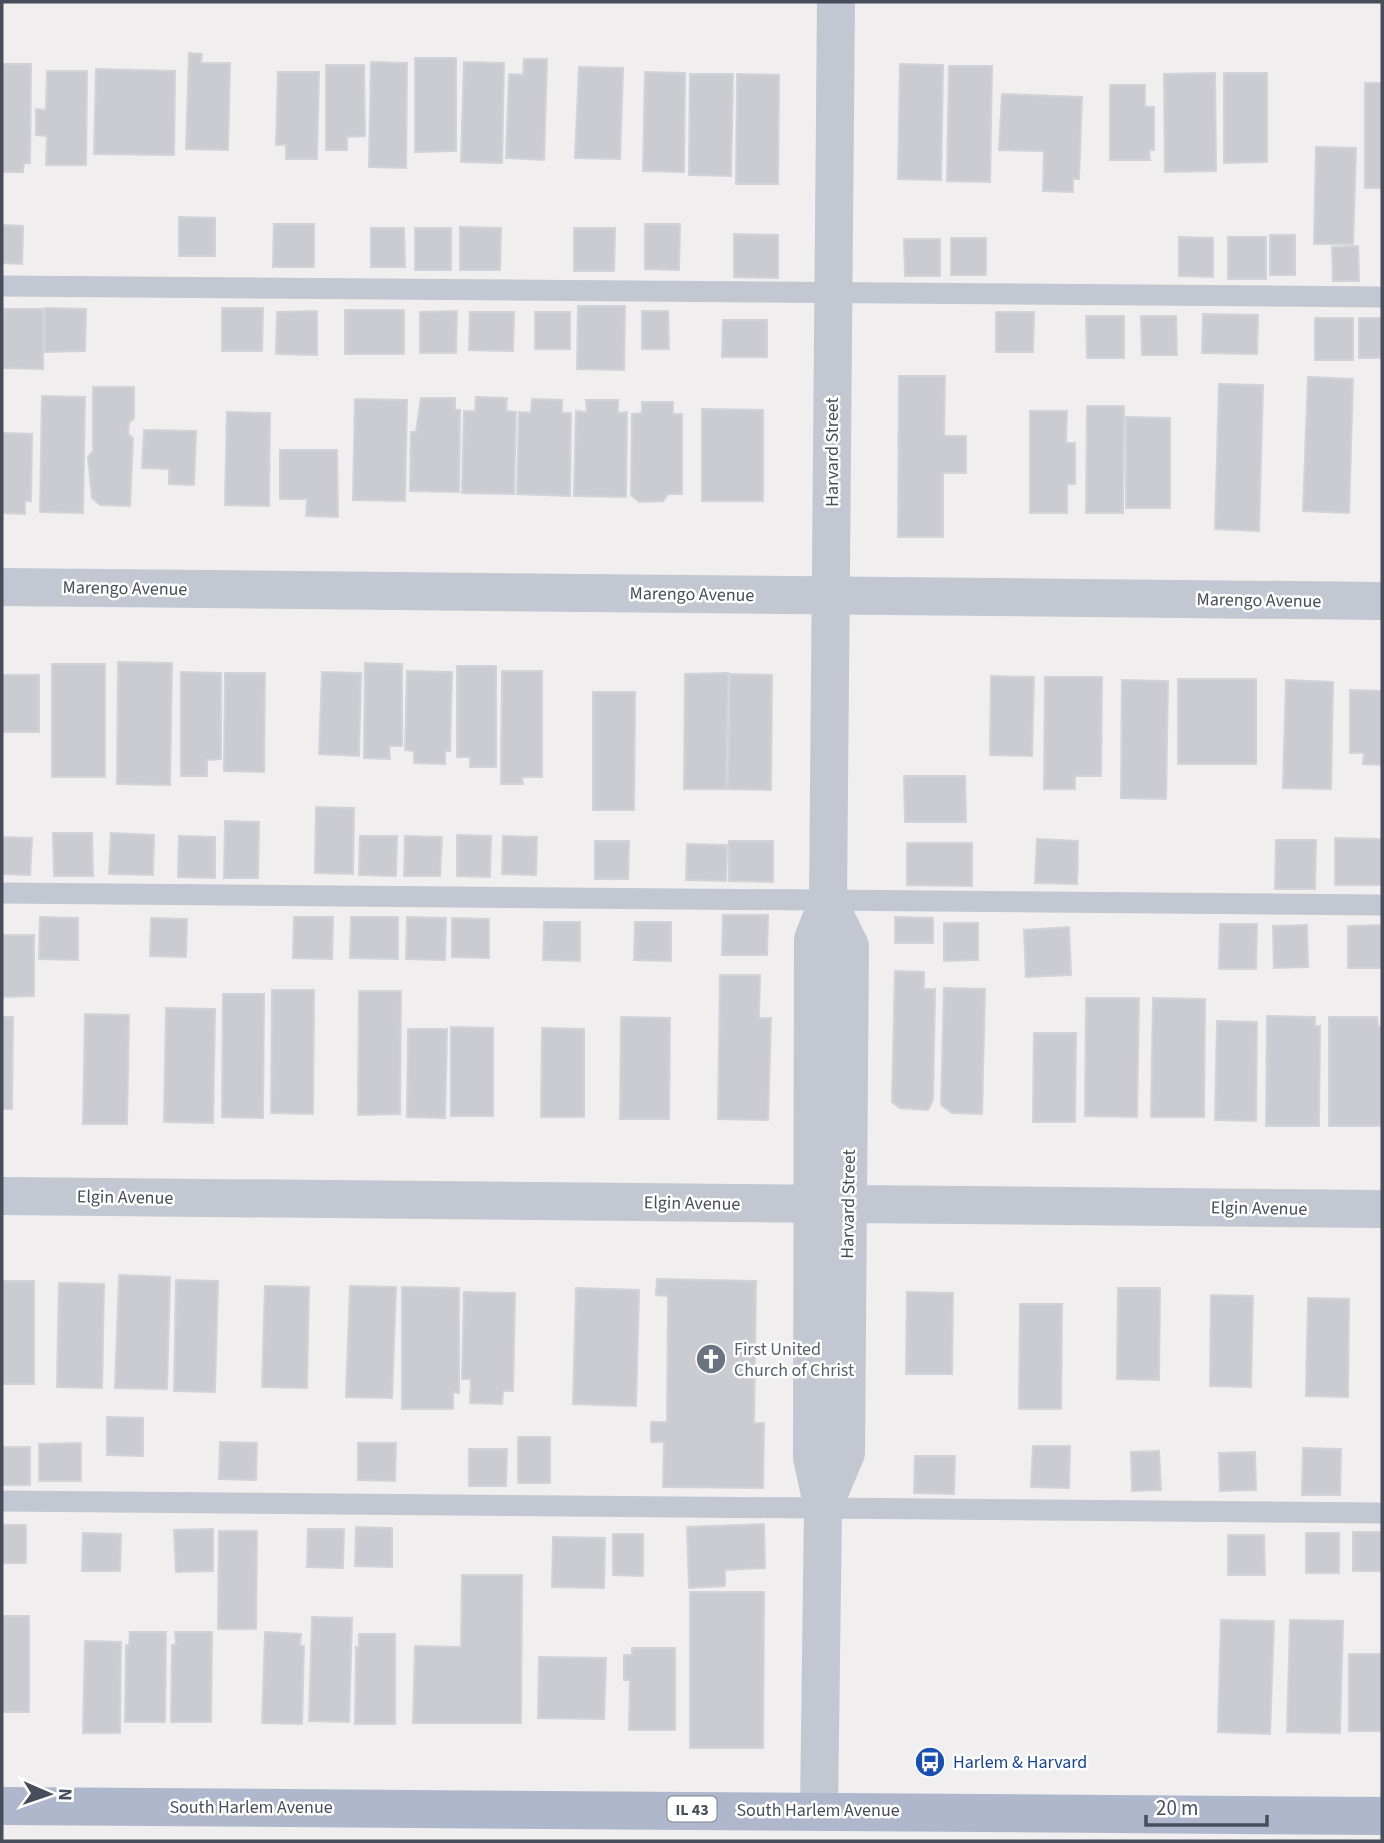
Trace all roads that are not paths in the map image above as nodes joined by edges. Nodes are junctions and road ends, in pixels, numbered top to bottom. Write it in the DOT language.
graph roads {
  1 [pos="836,2"];
  2 [pos="2,286"];
  3 [pos="834,292"];
  4 [pos="1382,297"];
  5 [pos="2,587"];
  6 [pos="831,595"];
  7 [pos="1382,601"];
  8 [pos="2,893"];
  9 [pos="828,901"];
  10 [pos="1382,905"];
  11 [pos="2,1196"];
  12 [pos="830,1204"];
  13 [pos="1382,1209"];
  14 [pos="2,1501"];
  15 [pos="822,1508"];
  16 [pos="1382,1513"];
  17 [pos="2,1806"];
  18 [pos="819,1810"];
  19 [pos="1382,1816"];
  1 -- 3 [label="street, Harvard Street"];
  2 -- 3 [label="lane"];
  3 -- 4 [label="lane"];
  3 -- 6 [label="street, Harvard Street"];
  5 -- 6 [label="street, Marengo Avenue"];
  6 -- 7 [label="street, Marengo Avenue"];
  6 -- 9 [label="street, Harvard Street"];
  8 -- 9 [label="lane"];
  9 -- 10 [label="lane"];
  9 -- 12 [label="street, Harvard Street"];
  11 -- 12 [label="street, Elgin Avenue"];
  12 -- 13 [label="street, Elgin Avenue"];
  12 -- 15 [label="street, Harvard Street"];
  14 -- 15 [label="lane"];
  15 -- 16 [label="lane"];
  15 -- 18 [label="street, Harvard Street"];
  17 -- 18 [label="main road, South Harlem Avenue / IL 43"];
  18 -- 19 [label="main road, South Harlem Avenue / IL 43"];
}
